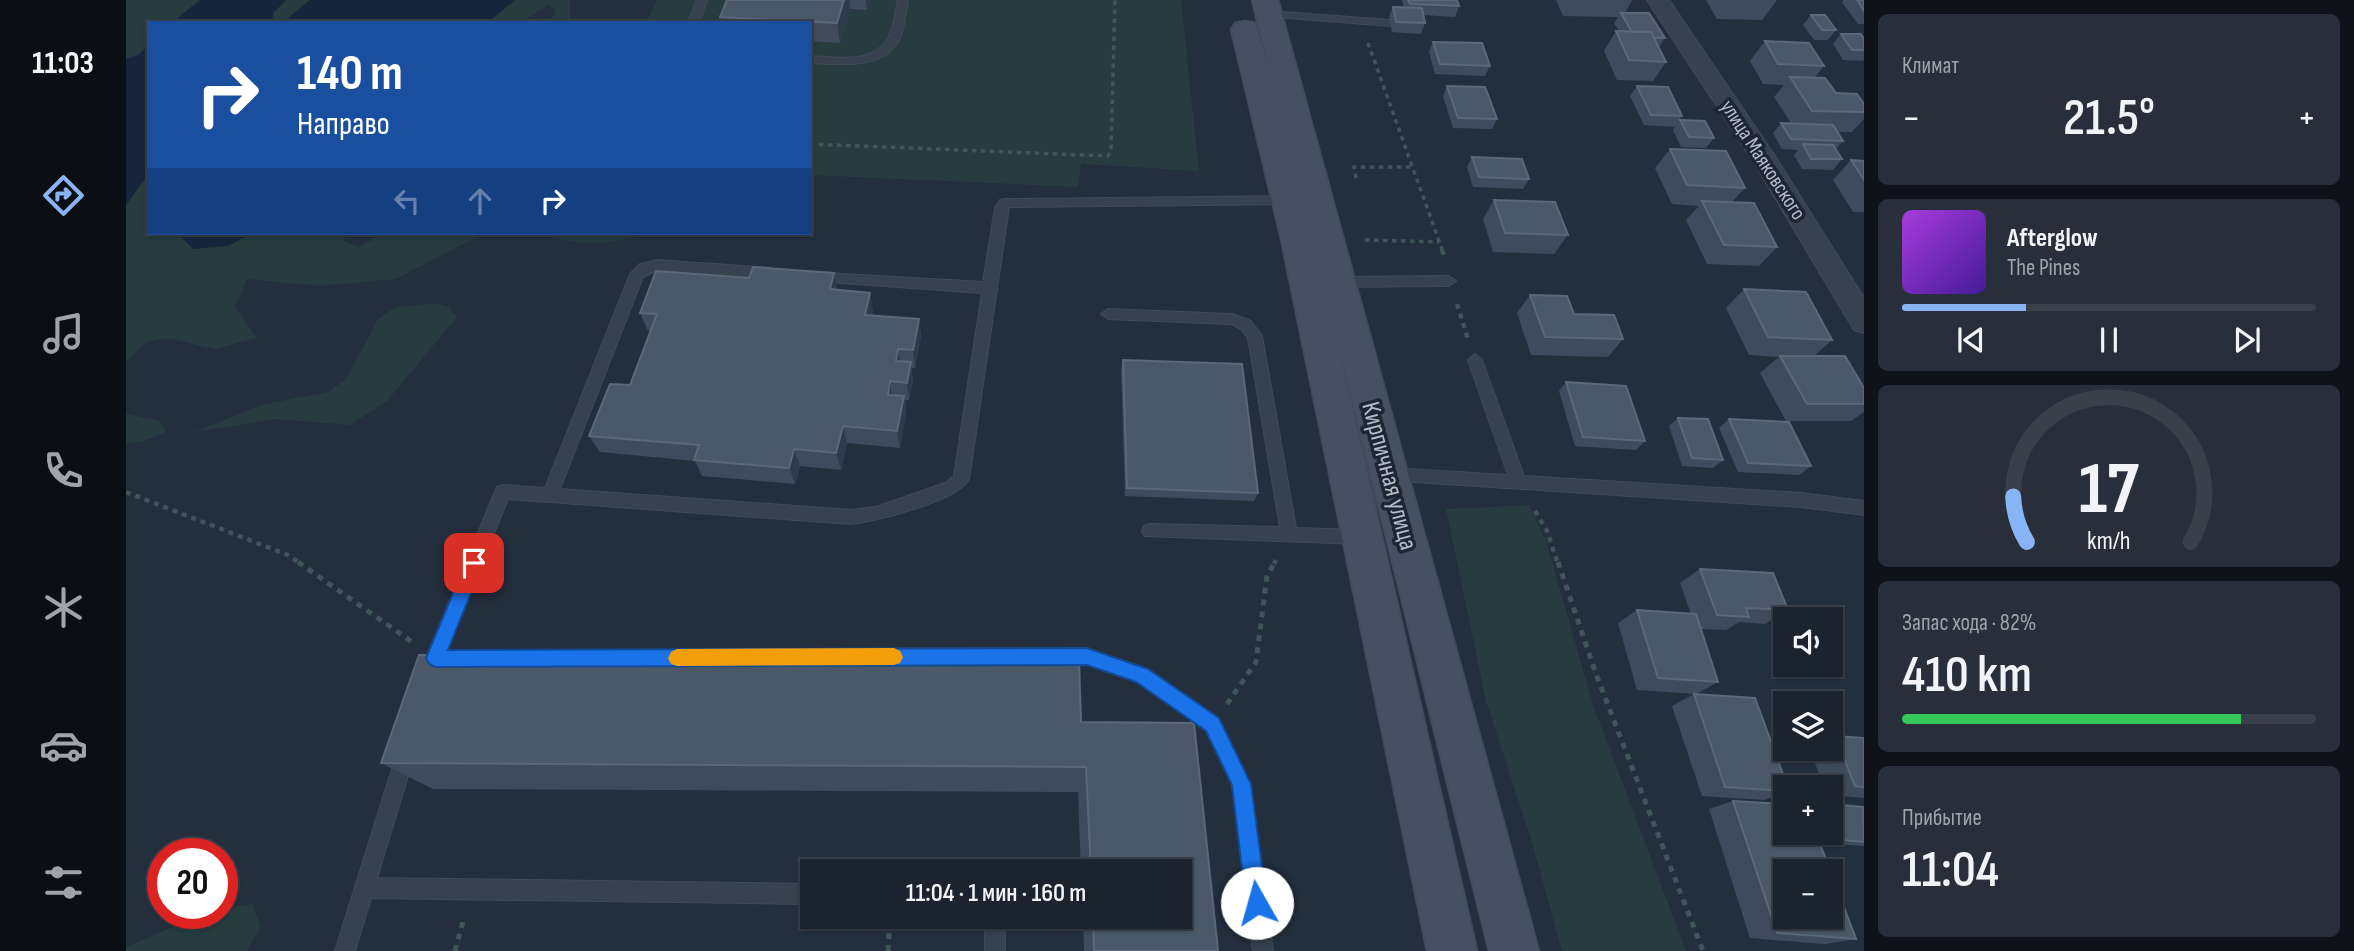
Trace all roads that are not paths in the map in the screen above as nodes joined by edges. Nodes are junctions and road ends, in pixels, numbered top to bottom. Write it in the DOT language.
graph roads {
  1 [pos="702,0"];
  2 [pos="903,0"];
  3 [pos="1658,0"];
  4 [pos="1257,5"];
  5 [pos="693,21"];
  6 [pos="1390,23"];
  7 [pos="812,58"];
  8 [pos="1288,200"];
  9 [pos="1449,281"];
  10 [pos="1339,282"];
  11 [pos="989,288"];
  12 [pos="1108,314"];
  13 [pos="1864,322"];
  14 [pos="1475,360"];
  15 [pos="1389,475"];
  16 [pos="1518,482"];
  17 [pos="550,495"];
  18 [pos="1864,508"];
  19 [pos="1150,531"];
  20 [pos="1289,534"];
  21 [pos="1360,537"];
  22 [pos="782,657"];
  23 [pos="438,663"];
  24 [pos="411,735"];
  25 [pos="363,888"];
  26 [pos="800,894"];
  27 [pos="995,929"];
  28 [pos="345,951"];
  29 [pos="995,951"];
  30 [pos="1263,951"];
  31 [pos="1452,951"];
  32 [pos="1514,951"];
  1 -- 5 [label="lane"];
  2 -- 7 [label="lane"];
  3 -- 13 [label="street, улица Маяковского"];
  4 -- 6 [label="lane"];
  4 -- 8 [label="street, Кирпичная улица"];
  4 -- 10 [label="street, Кирпичная улица"];
  8 -- 11 [label="lane"];
  8 -- 21 [label="street, Кирпичная улица"];
  9 -- 10 [label="lane"];
  10 -- 15 [label="street, Кирпичная улица"];
  11 -- 17 [label="lane"];
  11 -- 17 [label="lane"];
  12 -- 20 [label="lane"];
  14 -- 16 [label="lane"];
  15 -- 16 [label="lane"];
  15 -- 32 [label="street, Кирпичная улица"];
  16 -- 18 [label="lane"];
  17 -- 23 [label="lane"];
  19 -- 20 [label="lane"];
  20 -- 21 [label="lane"];
  21 -- 31 [label="street, Кирпичная улица"];
  22 -- 30 [label="lane"];
  24 -- 25 [label="lane"];
  25 -- 26 [label="lane"];
  25 -- 28 [label="lane"];
  27 -- 29 [label="lane"];
}
